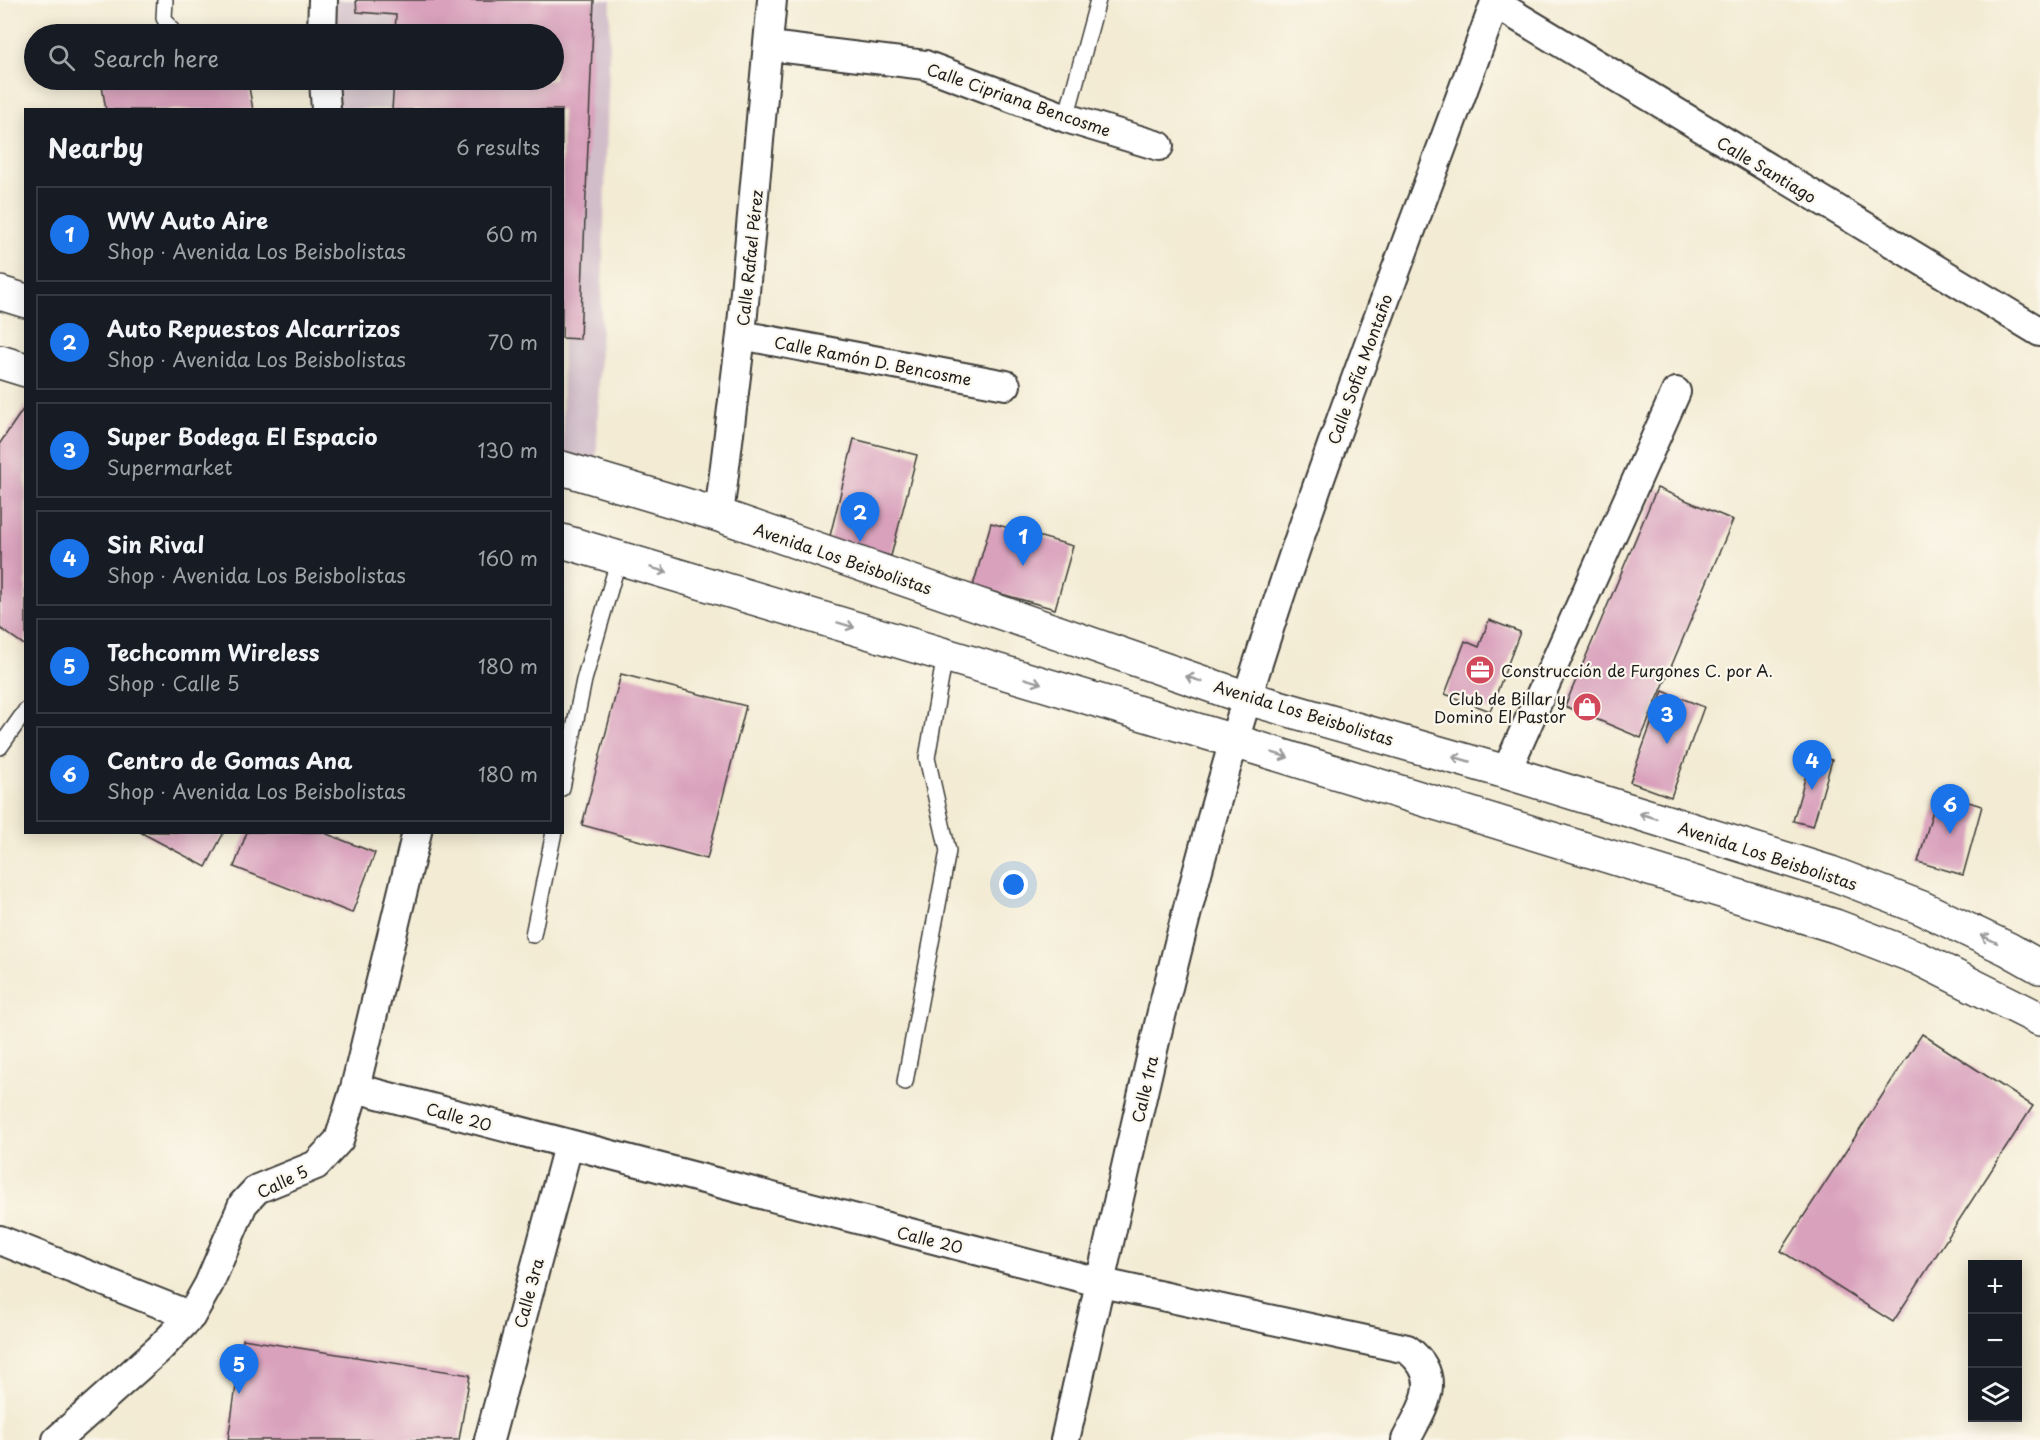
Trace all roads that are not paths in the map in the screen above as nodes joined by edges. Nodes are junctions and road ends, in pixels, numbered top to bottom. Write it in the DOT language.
graph roads {
  1 [pos="165,0"];
  2 [pos="323,0"];
  3 [pos="772,0"];
  4 [pos="1098,0"];
  5 [pos="1495,1"];
  6 [pos="168,24"];
  7 [pos="322,24"];
  8 [pos="770,46"];
  9 [pos="325,90"];
  10 [pos="326,108"];
  11 [pos="1066,118"];
  12 [pos="1160,146"];
  13 [pos="0,293"];
  14 [pos="24,300"];
  15 [pos="2040,332"];
  16 [pos="741,335"];
  17 [pos="0,362"];
  18 [pos="24,369"];
  19 [pos="1006,385"];
  20 [pos="1676,392"];
  21 [pos="564,469"];
  22 [pos="719,514"];
  23 [pos="564,542"];
  24 [pos="619,558"];
  25 [pos="945,655"];
  26 [pos="1247,698"];
  27 [pos="24,713"];
  28 [pos="1234,741"];
  29 [pos="0,747"];
  30 [pos="1506,771"];
  31 [pos="564,779"];
  32 [pos="417,834"];
  33 [pos="554,834"];
  34 [pos="533,935"];
  35 [pos="2040,967"];
  36 [pos="2040,1019"];
  37 [pos="905,1082"];
  38 [pos="355,1088"];
  39 [pos="568,1146"];
  40 [pos="0,1240"];
  41 [pos="1102,1283"];
  42 [pos="191,1316"];
  43 [pos="57,1440"];
  44 [pos="489,1440"];
  45 [pos="1065,1440"];
  46 [pos="1406,1440"];
  1 -- 6 [label="lane"];
  2 -- 7 [label="street"];
  3 -- 8 [label="street, Calle Rafael Pérez"];
  4 -- 11 [label="lane"];
  5 -- 15 [label="street, Calle Santiago"];
  5 -- 26 [label="street, Calle Sofía Montaño"];
  8 -- 11 [label="street, Calle Cipriana Bencosme"];
  8 -- 16 [label="street, Calle Rafael Pérez"];
  9 -- 10 [label="street"];
  11 -- 12 [label="street, Calle Cipriana Bencosme"];
  13 -- 14 [label="main road"];
  16 -- 19 [label="street, Calle Ramón D. Bencosme"];
  16 -- 22 [label="street, Calle Rafael Pérez"];
  17 -- 18 [label="main road"];
  20 -- 30 [label="street"];
  21 -- 22 [label="main road, Avenida Los Beisbolistas"];
  26 -- 22 [label="main road, Avenida Los Beisbolistas, one-way"];
  23 -- 24 [label="main road"];
  24 -- 25 [label="main road, one-way"];
  24 -- 31 [label="lane"];
  25 -- 28 [label="main road, one-way"];
  25 -- 37 [label="lane"];
  26 -- 28 [label="street, Calle Sofía Montaño"];
  30 -- 26 [label="main road, Avenida Los Beisbolistas, one-way"];
  27 -- 29 [label="lane"];
  28 -- 36 [label="main road, one-way"];
  28 -- 41 [label="street, Calle 1ra"];
  35 -- 30 [label="main road, Avenida Los Beisbolistas, one-way"];
  32 -- 38 [label="street, Calle 5"];
  33 -- 34 [label="lane"];
  38 -- 39 [label="street, Calle 20"];
  38 -- 42 [label="street, Calle 5"];
  39 -- 41 [label="street, Calle 20"];
  39 -- 44 [label="street, Calle 3ra"];
  40 -- 42 [label="street"];
  41 -- 45 [label="street, Calle 1ra"];
  41 -- 46 [label="street, Calle 20"];
  42 -- 43 [label="street, Calle 5"];
}
